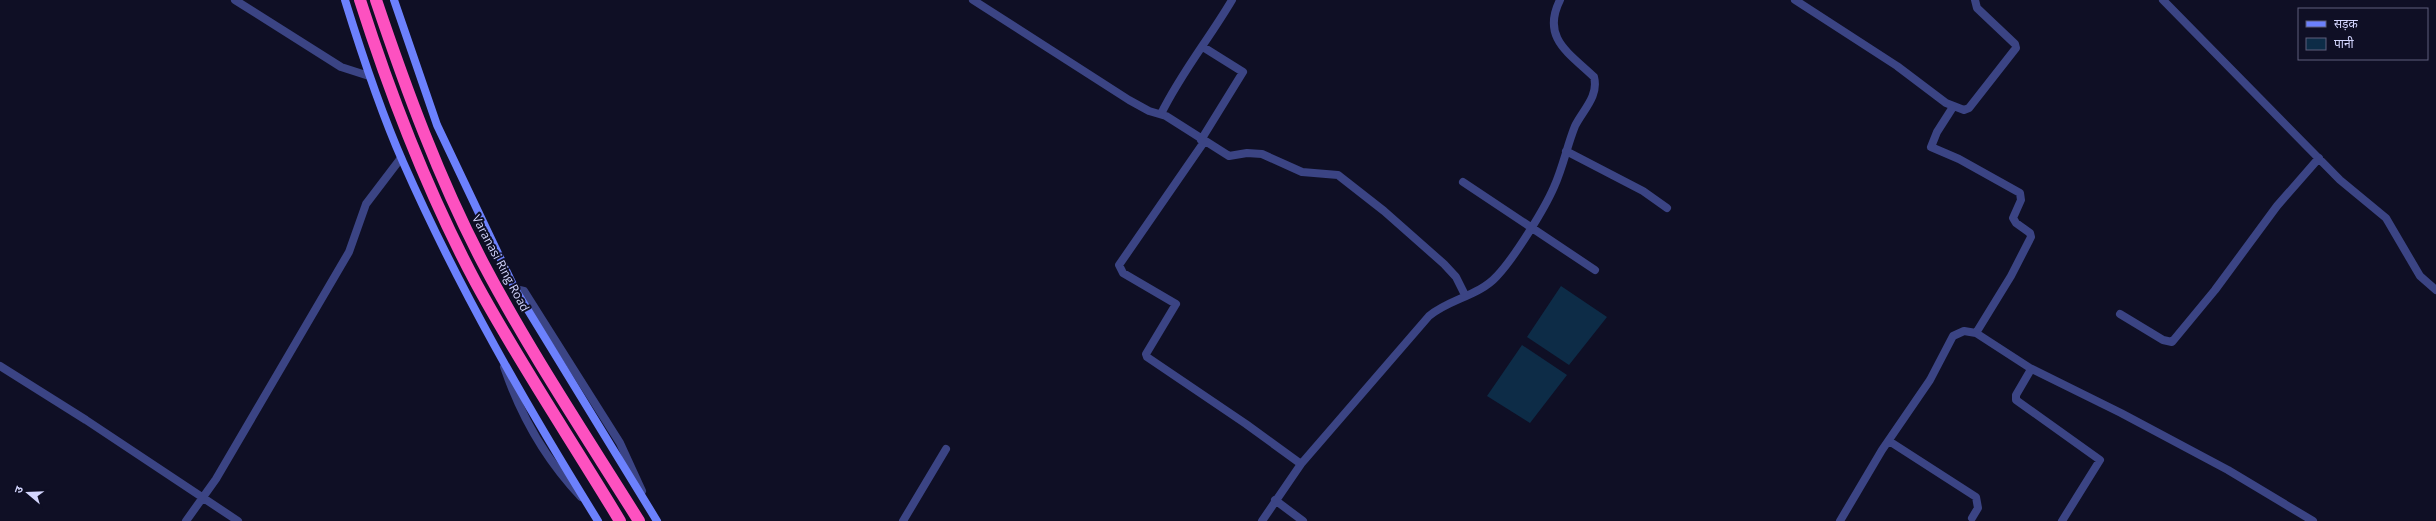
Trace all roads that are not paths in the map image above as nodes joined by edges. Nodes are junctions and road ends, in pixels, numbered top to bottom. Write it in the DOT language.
graph roads {
  1 [pos="235,0"];
  2 [pos="345,0"];
  3 [pos="360,0"];
  4 [pos="376,0"];
  5 [pos="394,0"];
  6 [pos="973,0"];
  7 [pos="1232,0"];
  8 [pos="1560,0"];
  9 [pos="1795,0"];
  10 [pos="1974,0"];
  11 [pos="2163,0"];
  12 [pos="1203,47"];
  13 [pos="369,76"];
  14 [pos="1953,107"];
  15 [pos="1161,114"];
  16 [pos="1202,141"];
  17 [pos="1566,151"];
  18 [pos="401,158"];
  19 [pos="2319,158"];
  20 [pos="1463,182"];
  21 [pos="1667,208"];
  22 [pos="1531,228"];
  23 [pos="1595,270"];
  24 [pos="2436,290"];
  25 [pos="1465,295"];
  26 [pos="2120,314"];
  27 [pos="1976,333"];
  28 [pos="0,366"];
  29 [pos="2030,368"];
  30 [pos="1889,440"];
  31 [pos="946,449"];
  32 [pos="1301,464"];
  33 [pos="204,498"];
  34 [pos="1275,500"];
  35 [pos="1972,518"];
  36 [pos="186,521"];
  37 [pos="238,521"];
  38 [pos="598,521"];
  39 [pos="620,521"];
  40 [pos="639,521"];
  41 [pos="657,521"];
  42 [pos="903,521"];
  43 [pos="1262,521"];
  44 [pos="1303,521"];
  45 [pos="1840,521"];
  46 [pos="2062,521"];
  47 [pos="2313,521"];
  1 -- 13 [label="street"];
  2 -- 13 [label="street"];
  3 -- 39 [label="highway"];
  4 -- 40 [label="highway, Varanasi Ring Road"];
  5 -- 41 [label="street"];
  6 -- 15 [label="street"];
  7 -- 12 [label="street"];
  8 -- 17 [label="street"];
  9 -- 14 [label="street"];
  10 -- 14 [label="street"];
  11 -- 19 [label="street"];
  12 -- 15 [label="street"];
  12 -- 16 [label="street"];
  13 -- 18 [label="street"];
  14 -- 27 [label="street"];
  15 -- 16 [label="street"];
  16 -- 25 [label="street"];
  16 -- 32 [label="street"];
  17 -- 21 [label="street"];
  17 -- 22 [label="street"];
  18 -- 33 [label="street"];
  18 -- 38 [label="street"];
  19 -- 24 [label="street"];
  19 -- 26 [label="street"];
  20 -- 22 [label="street"];
  22 -- 23 [label="street"];
  22 -- 25 [label="street"];
  25 -- 32 [label="street"];
  27 -- 29 [label="street"];
  27 -- 30 [label="street"];
  28 -- 33 [label="street"];
  29 -- 46 [label="street"];
  29 -- 47 [label="street"];
  30 -- 35 [label="street"];
  30 -- 45 [label="street"];
  31 -- 42 [label="street"];
  32 -- 34 [label="street"];
  33 -- 36 [label="street"];
  33 -- 37 [label="street"];
  34 -- 43 [label="street"];
  34 -- 44 [label="street"];
}
